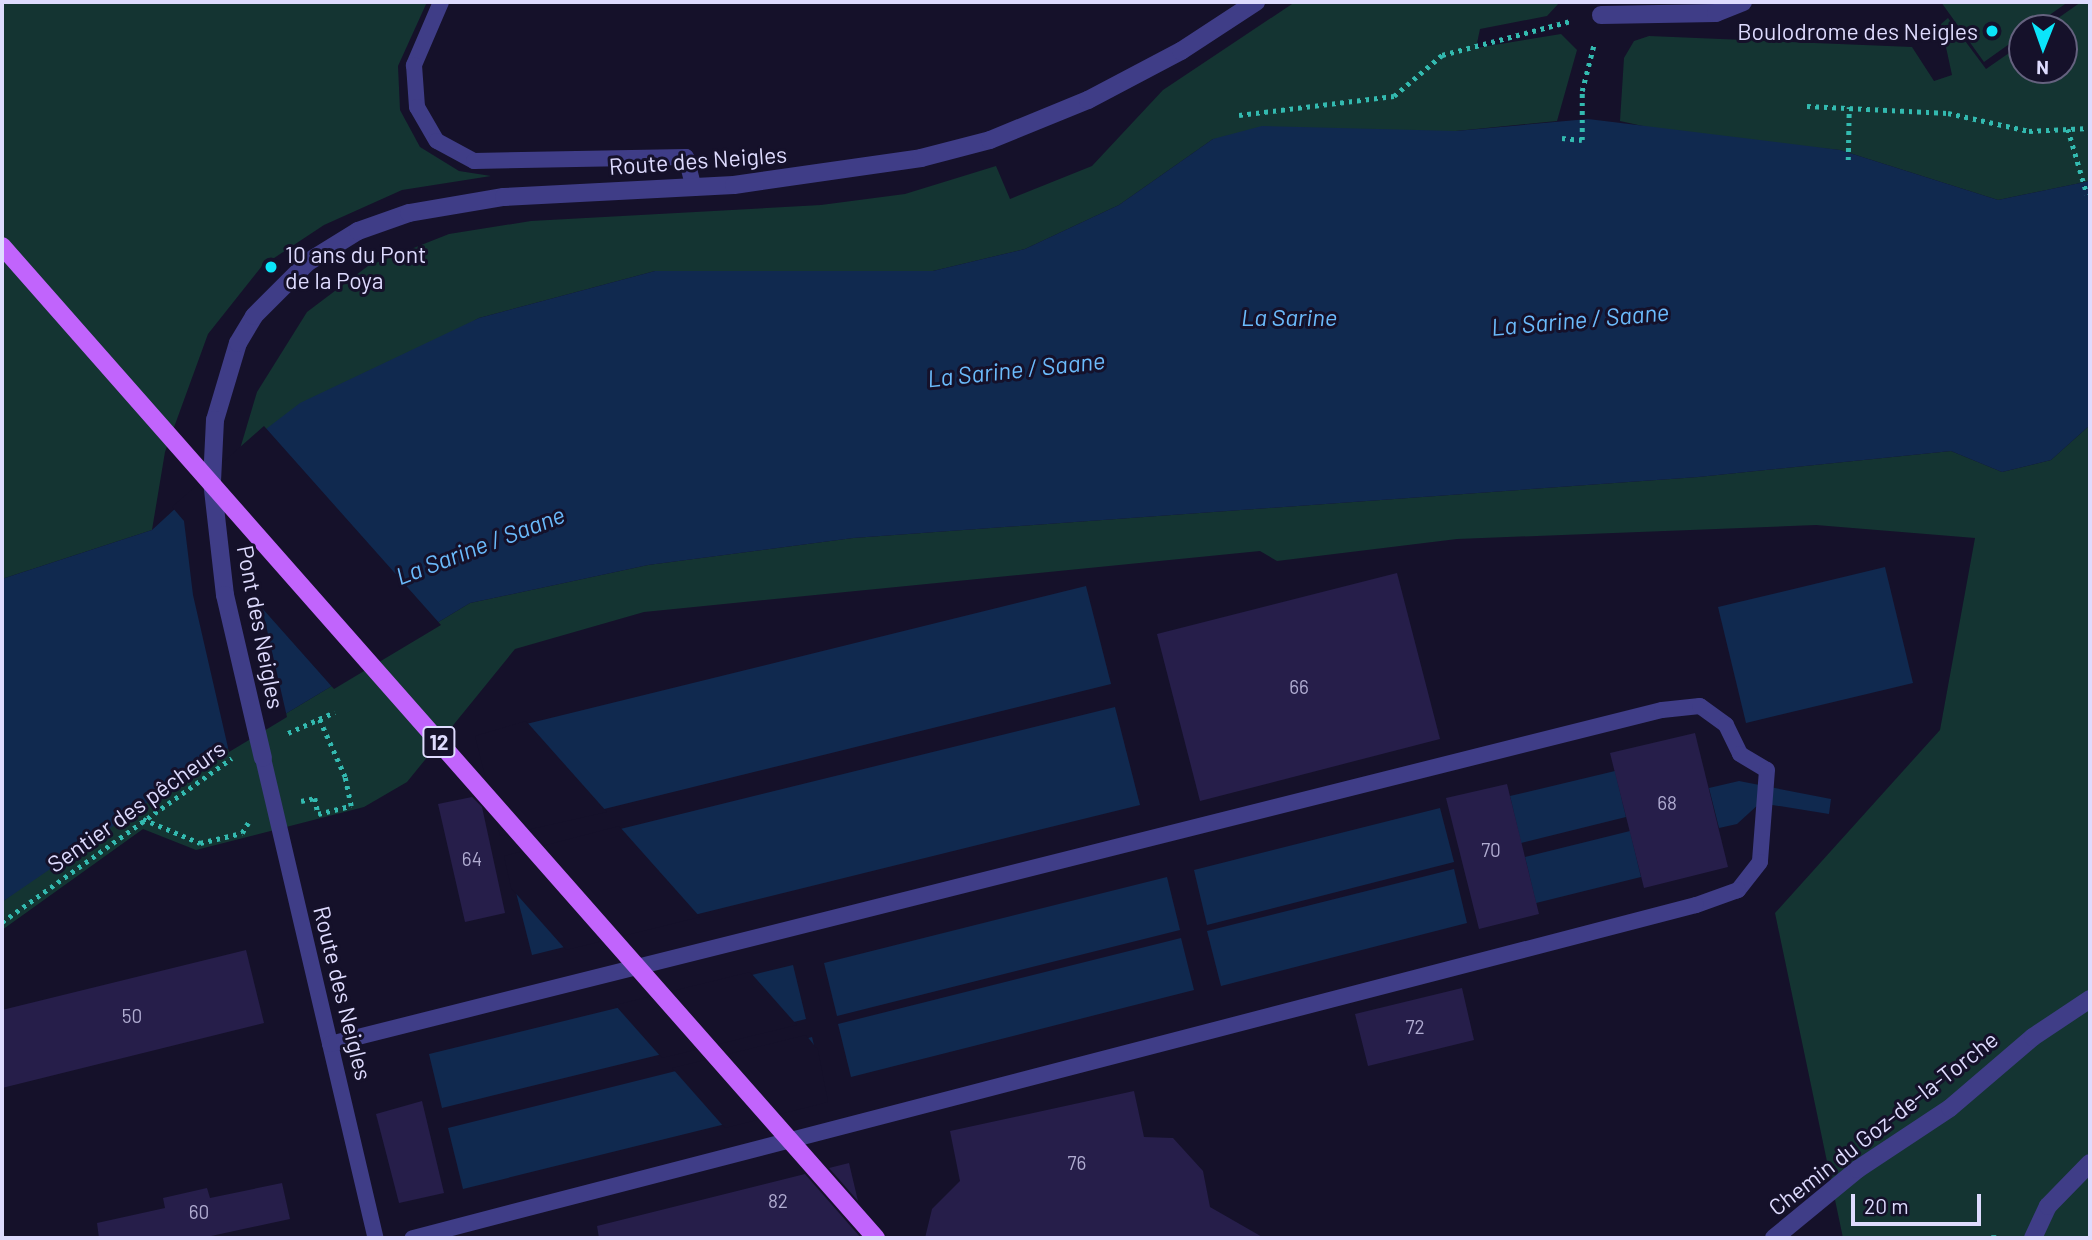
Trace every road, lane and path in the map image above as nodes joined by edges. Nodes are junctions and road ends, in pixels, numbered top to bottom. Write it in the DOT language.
graph roads {
  1 [pos="441,2"];
  2 [pos="1256,2"];
  3 [pos="1742,2"];
  4 [pos="1601,15"];
  5 [pos="1807,106"];
  6 [pos="1849,107"];
  7 [pos="1239,115"];
  8 [pos="2090,128"];
  9 [pos="2068,129"];
  10 [pos="1562,138"];
  11 [pos="1848,160"];
  12 [pos="694,187"];
  13 [pos="2087,194"];
  14 [pos="2,246"];
  15 [pos="215,420"];
  16 [pos="335,712"];
  17 [pos="319,719"];
  18 [pos="284,735"];
  19 [pos="238,755"];
  20 [pos="263,758"];
  21 [pos="275,808"];
  22 [pos="318,814"];
  23 [pos="143,819"];
  24 [pos="2,922"];
  25 [pos="2090,999"];
  26 [pos="330,1044"];
  27 [pos="2090,1163"];
  28 [pos="376,1238"];
  29 [pos="413,1238"];
  30 [pos="876,1238"];
  31 [pos="1774,1238"];
  32 [pos="2033,1238"];
  1 -- 12 [label="lane"];
  2 -- 12 [label="street, Route des Neigles"];
  3 -- 4 [label="street"];
  4 -- 7 [label="path"];
  4 -- 10 [label="path"];
  5 -- 6 [label="path"];
  6 -- 9 [label="path"];
  6 -- 11 [label="path"];
  8 -- 9 [label="path"];
  9 -- 13 [label="path"];
  12 -- 15 [label="street, Route des Neigles"];
  14 -- 30 [label="main road, 12, bridge"];
  15 -- 20 [label="street, Pont des Neigles, bridge"];
  16 -- 17 [label="path"];
  17 -- 18 [label="path"];
  17 -- 22 [label="path"];
  19 -- 23 [label="path, Sentier des pêcheurs"];
  20 -- 21 [label="lane, Route des Neigles"];
  21 -- 23 [label="path"];
  21 -- 26 [label="lane, Route des Neigles"];
  23 -- 24 [label="path, Sentier des pêcheurs"];
  25 -- 31 [label="street, Chemin du Goz-de-la-Torche"];
  26 -- 28 [label="lane, Route des Neigles"];
  26 -- 29 [label="lane"];
  27 -- 32 [label="street"];
}
